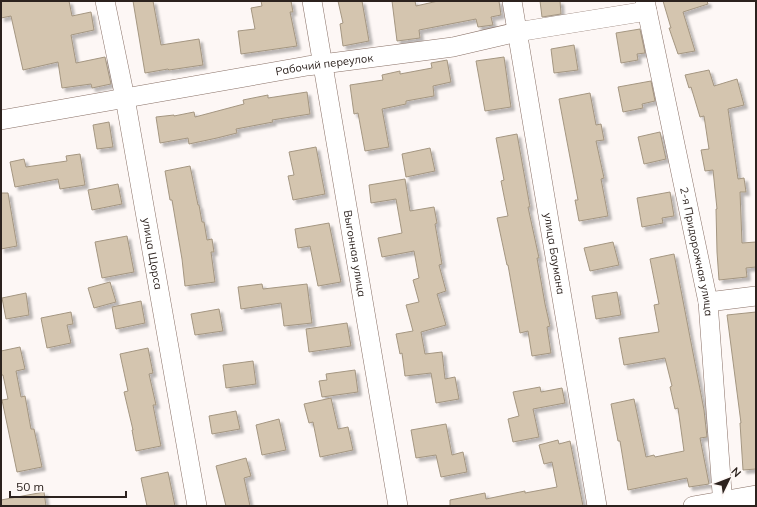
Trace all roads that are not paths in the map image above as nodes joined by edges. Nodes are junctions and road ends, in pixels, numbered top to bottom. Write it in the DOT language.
graph roads {
  1 [pos="105,1"];
  2 [pos="312,1"];
  3 [pos="512,1"];
  4 [pos="646,6"];
  5 [pos="517,32"];
  6 [pos="324,65"];
  7 [pos="125,98"];
  8 [pos="1,120"];
  9 [pos="756,296"];
  10 [pos="708,302"];
  11 [pos="756,495"];
  12 [pos="723,503"];
  13 [pos="197,506"];
  14 [pos="398,506"];
  15 [pos="596,506"];
  16 [pos="693,506"];
  1 -- 7 [label="street, улица Щорса"];
  2 -- 6 [label="street, Выгонная улица"];
  3 -- 5 [label="street, улица Баумана"];
  4 -- 5 [label="street, Рабочий переулок"];
  4 -- 10 [label="street, 2-я Придорожная улица"];
  5 -- 6 [label="street, Рабочий переулок"];
  5 -- 15 [label="street, улица Баумана"];
  6 -- 7 [label="street, Рабочий переулок"];
  6 -- 14 [label="street, Выгонная улица"];
  7 -- 8 [label="street, Рабочий переулок"];
  7 -- 13 [label="street, улица Щорса"];
  9 -- 10 [label="street"];
  10 -- 12 [label="street, 2-я Придорожная улица"];
  11 -- 12 [label="street"];
  12 -- 16 [label="street"];
}
